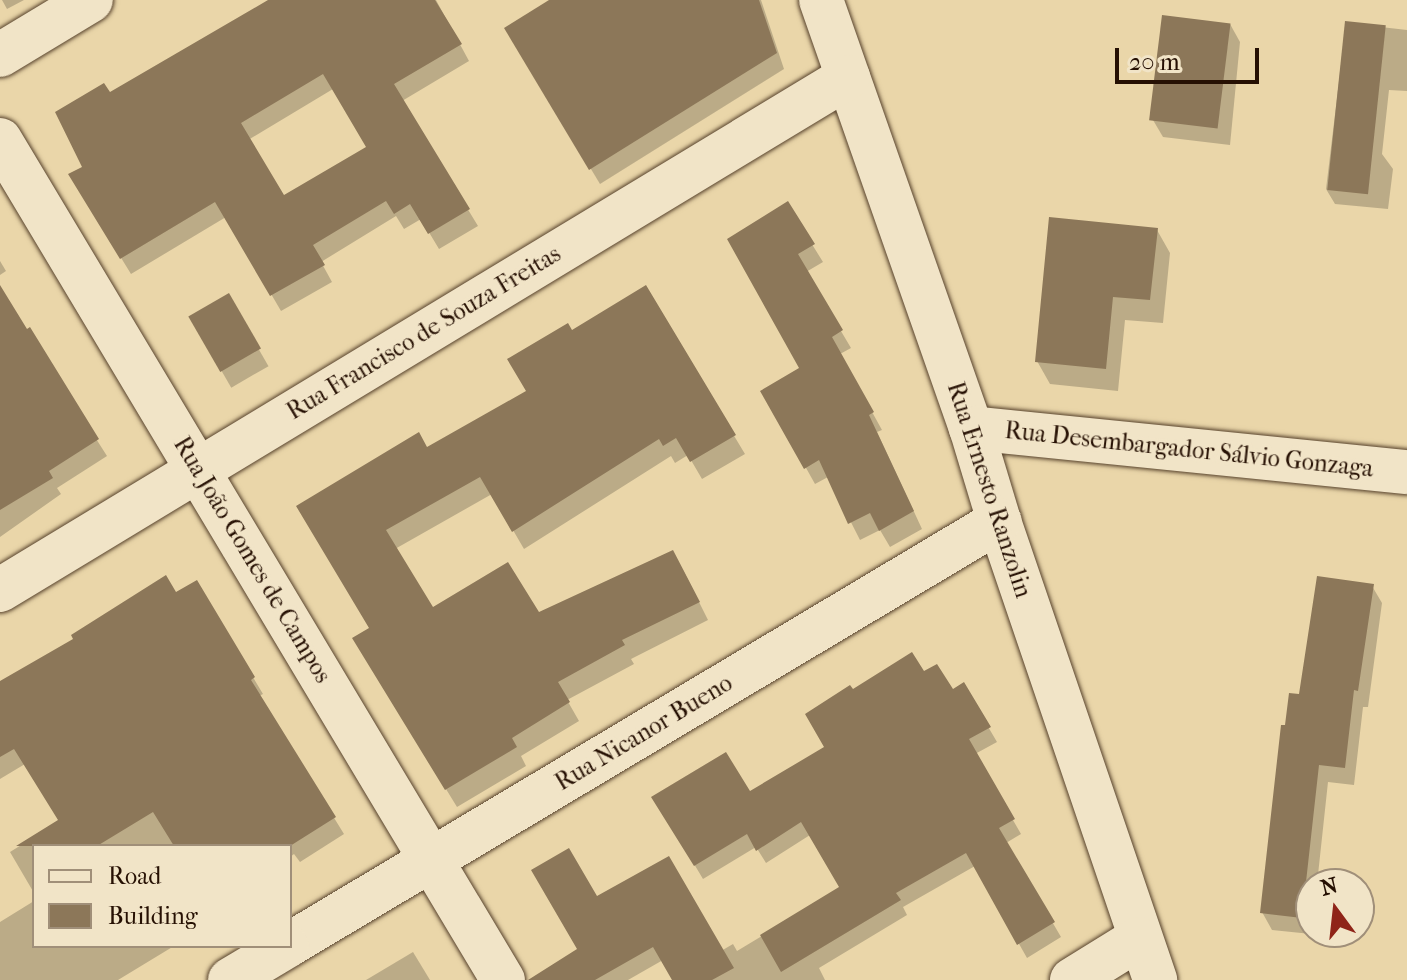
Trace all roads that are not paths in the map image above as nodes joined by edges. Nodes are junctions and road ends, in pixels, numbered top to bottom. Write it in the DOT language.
graph roads {
  1 [pos="91,0"];
  2 [pos="821,0"];
  3 [pos="0,55"];
  4 [pos="848,77"];
  5 [pos="0,140"];
  6 [pos="971,428"];
  7 [pos="198,470"];
  8 [pos="1407,472"];
  9 [pos="999,521"];
  10 [pos="0,590"];
  11 [pos="432,860"];
  12 [pos="1138,939"];
  13 [pos="292,943"];
  14 [pos="283,948"];
  15 [pos="230,980"];
  16 [pos="503,980"];
  17 [pos="1072,980"];
  18 [pos="1155,980"];
  1 -- 3 [label="street"];
  2 -- 4 [label="street, Rua Ernesto Ranzolin"];
  4 -- 6 [label="street, Rua Ernesto Ranzolin"];
  4 -- 7 [label="street, Rua Francisco de Souza Freitas"];
  5 -- 7 [label="street, Rua João Gomes de Campos"];
  6 -- 8 [label="street, Rua Desembargador Sálvio Gonzaga"];
  6 -- 9 [label="street, Rua Ernesto Ranzolin"];
  7 -- 10 [label="street, Rua Francisco de Souza Freitas"];
  7 -- 11 [label="street, Rua João Gomes de Campos"];
  9 -- 11 [label="street, Rua Nicanor Bueno"];
  9 -- 12 [label="street, Rua Ernesto Ranzolin"];
  11 -- 13 [label="street, Rua Nicanor Bueno"];
  11 -- 16 [label="street, Rua João Gomes de Campos"];
  12 -- 17 [label="street"];
  12 -- 18 [label="street, Rua Ernesto Ranzolin"];
  14 -- 15 [label="street, Rua Nicanor Bueno"];
}
